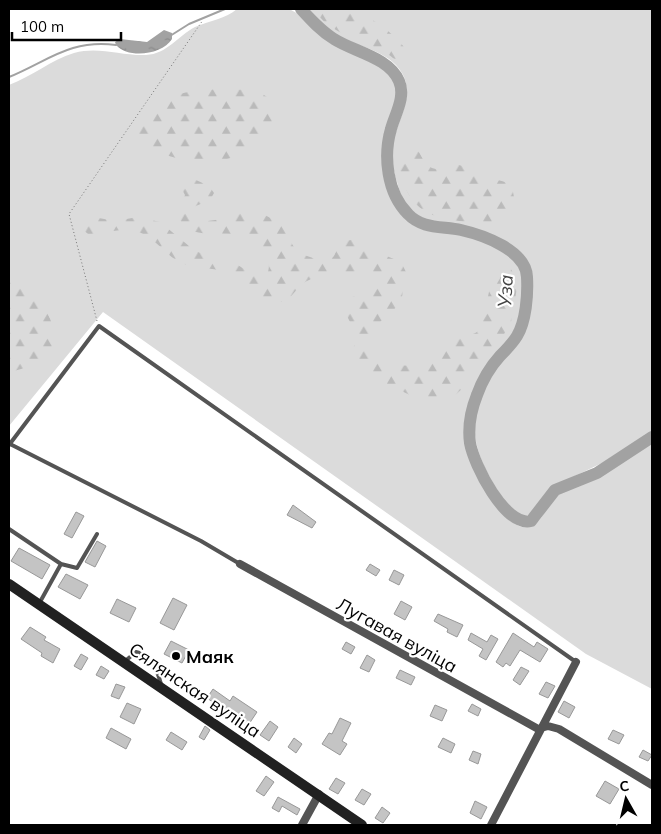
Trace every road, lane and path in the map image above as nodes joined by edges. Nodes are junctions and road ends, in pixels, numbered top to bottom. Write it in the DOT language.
graph roads {
  1 [pos="203,20"];
  2 [pos="99,326"];
  3 [pos="9,444"];
  4 [pos="9,529"];
  5 [pos="97,534"];
  6 [pos="61,564"];
  7 [pos="240,564"];
  8 [pos="9,584"];
  9 [pos="38,604"];
  10 [pos="124,662"];
  11 [pos="576,662"];
  12 [pos="163,689"];
  13 [pos="541,729"];
  14 [pos="652,785"];
  15 [pos="319,794"];
  16 [pos="302,825"];
  17 [pos="362,825"];
  18 [pos="491,825"];
  1 -- 2 [label="path"];
  2 -- 3 [label="lane"];
  2 -- 11 [label="lane"];
  3 -- 7 [label="lane"];
  4 -- 6 [label="lane"];
  5 -- 6 [label="lane"];
  6 -- 9 [label="lane"];
  7 -- 13 [label="street, Лугавая вуліца"];
  8 -- 9 [label="street, Сялянская вуліца"];
  9 -- 10 [label="street, Сялянская вуліца"];
  10 -- 12 [label="street, Сялянская вуліца"];
  10 -- 12 [label="lane"];
  11 -- 13 [label="street"];
  12 -- 15 [label="street, Сялянская вуліца"];
  13 -- 14 [label="street, Лугавая вуліца"];
  13 -- 18 [label="street"];
  15 -- 16 [label="street"];
  15 -- 17 [label="street, Сялянская вуліца"];
}
